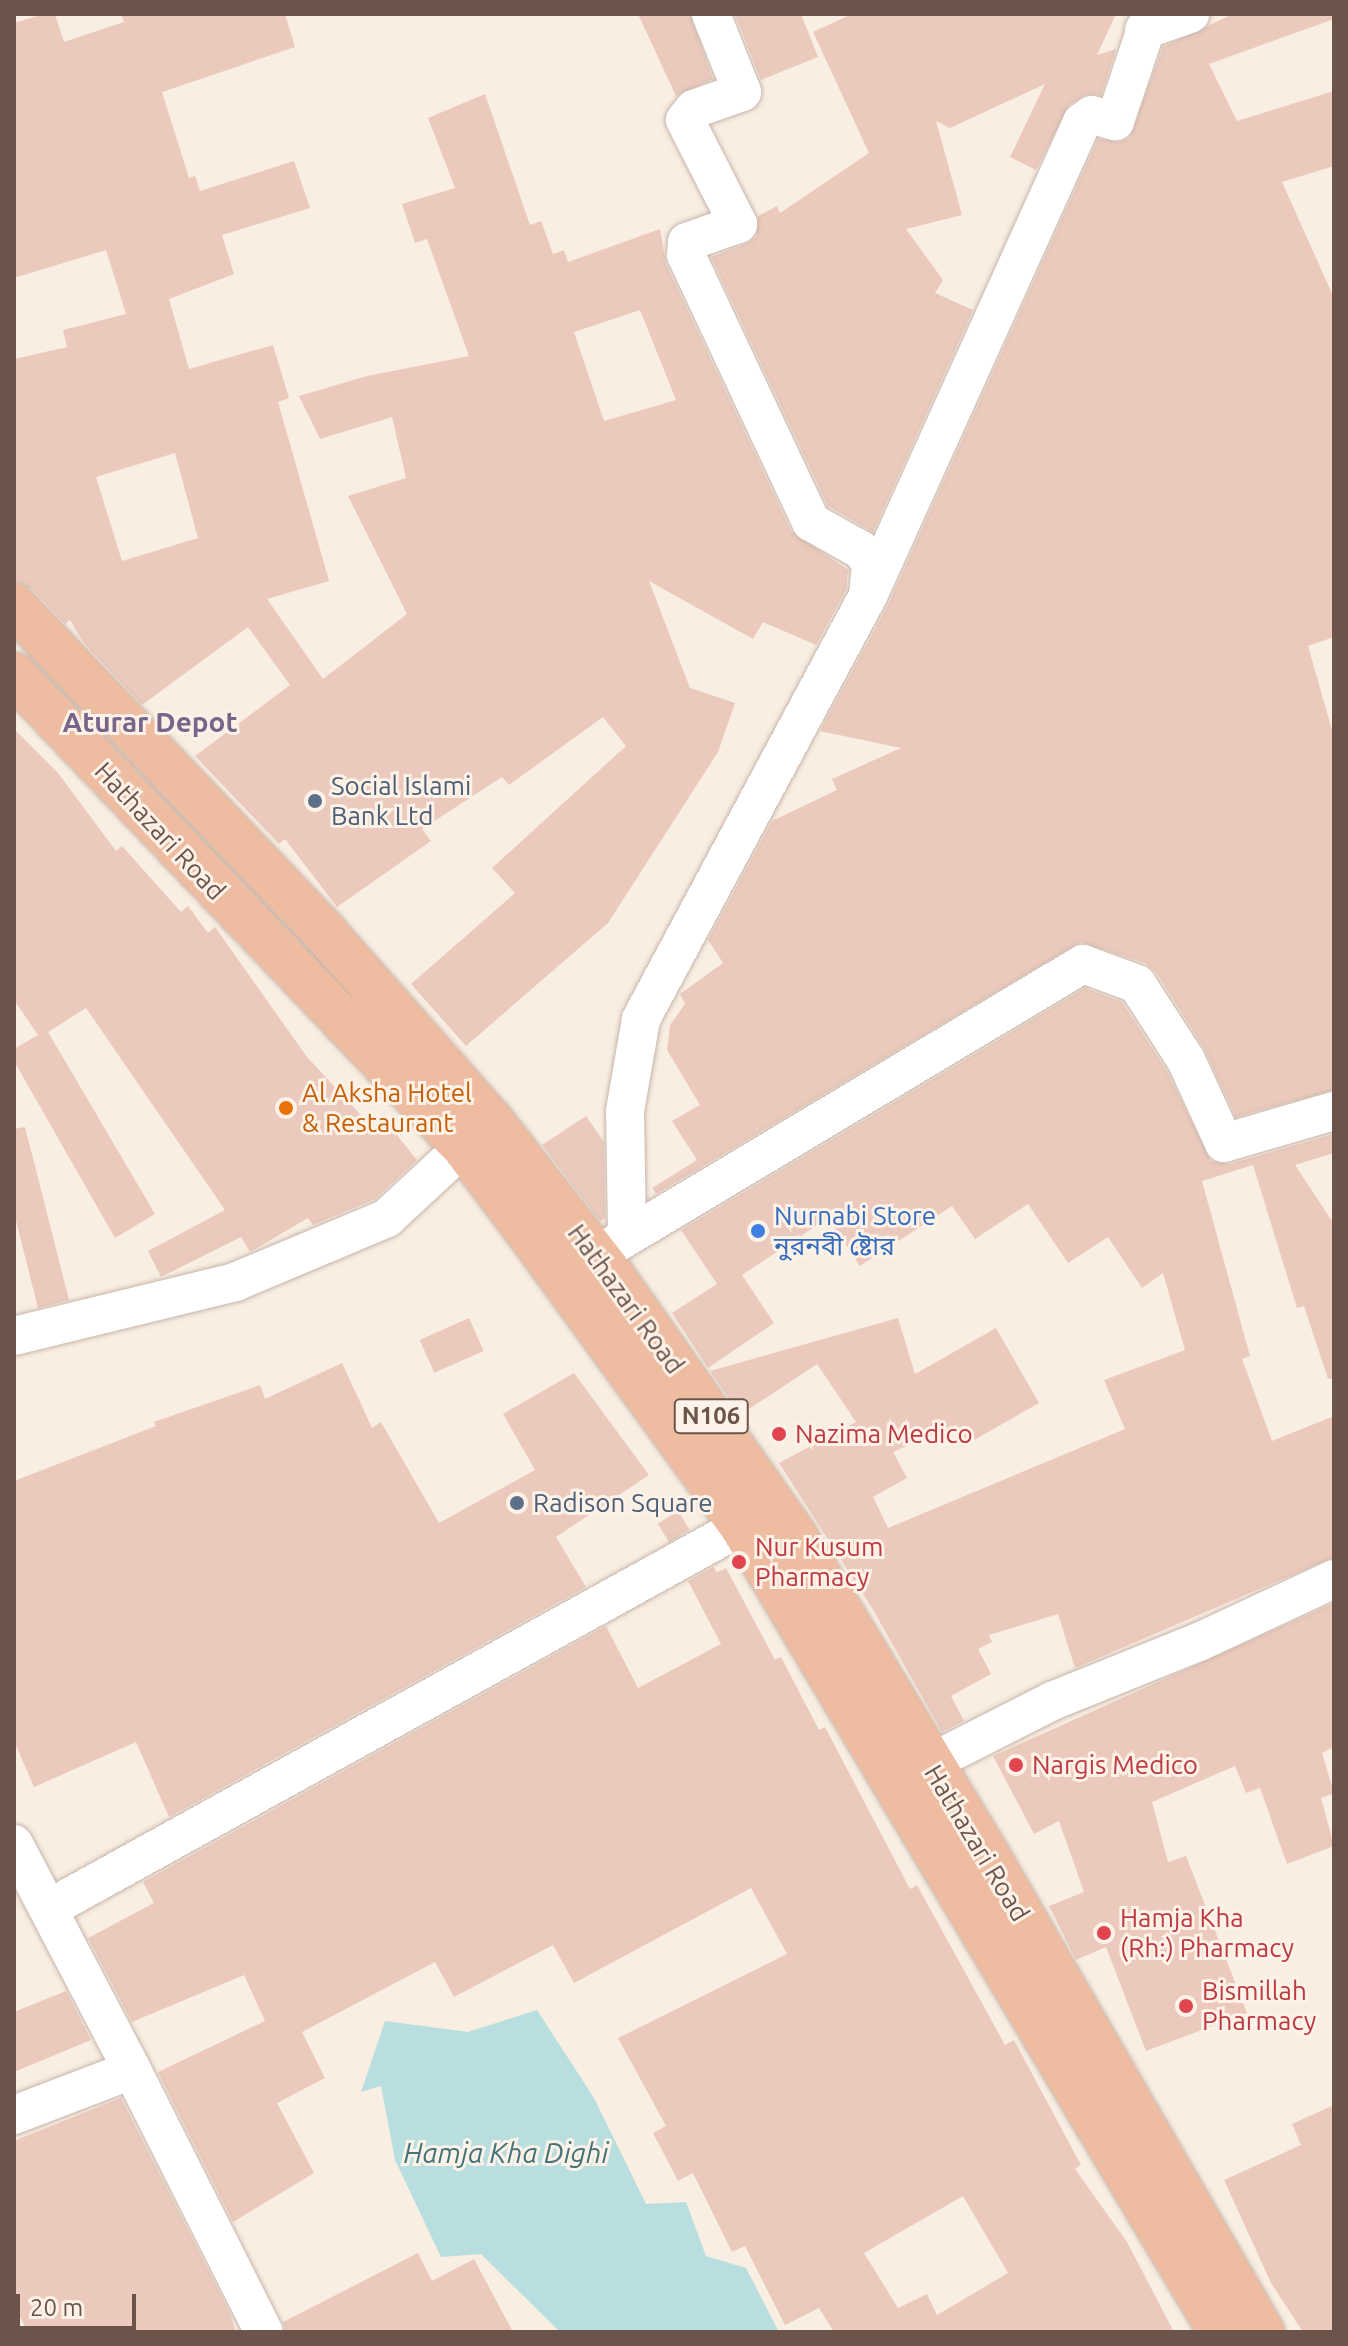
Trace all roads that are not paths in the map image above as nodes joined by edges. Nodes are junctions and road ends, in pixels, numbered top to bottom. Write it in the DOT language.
graph roads {
  1 [pos="711,14"];
  2 [pos="1190,14"];
  3 [pos="1147,22"];
  4 [pos="868,596"];
  5 [pos="14,606"];
  6 [pos="14,675"];
  7 [pos="1334,1111"];
  8 [pos="478,1134"];
  9 [pos="596,1258"];
  10 [pos="14,1336"];
  11 [pos="742,1526"];
  12 [pos="1334,1579"];
  13 [pos="928,1764"];
  14 [pos="14,1844"];
  15 [pos="48,1909"];
  16 [pos="132,2070"];
  17 [pos="14,2115"];
  18 [pos="264,2332"];
  19 [pos="1221,2332"];
  20 [pos="1262,2332"];
  1 -- 4 [label="street"];
  2 -- 3 [label="street"];
  3 -- 4 [label="street"];
  4 -- 9 [label="street"];
  5 -- 8 [label="highway, Hathazari Road / N106"];
  6 -- 8 [label="highway, Hathazari Road / N106"];
  7 -- 9 [label="street"];
  8 -- 9 [label="highway, Hathazari Road / N106"];
  8 -- 10 [label="street"];
  9 -- 11 [label="highway, Hathazari Road / N106"];
  9 -- 13 [label="highway, Hathazari Road / N106"];
  11 -- 15 [label="street"];
  11 -- 19 [label="highway, Hathazari Road / N106"];
  12 -- 13 [label="street"];
  13 -- 20 [label="highway, Hathazari Road / N106"];
  14 -- 15 [label="street"];
  15 -- 16 [label="street"];
  16 -- 17 [label="street"];
  16 -- 18 [label="street"];
}
